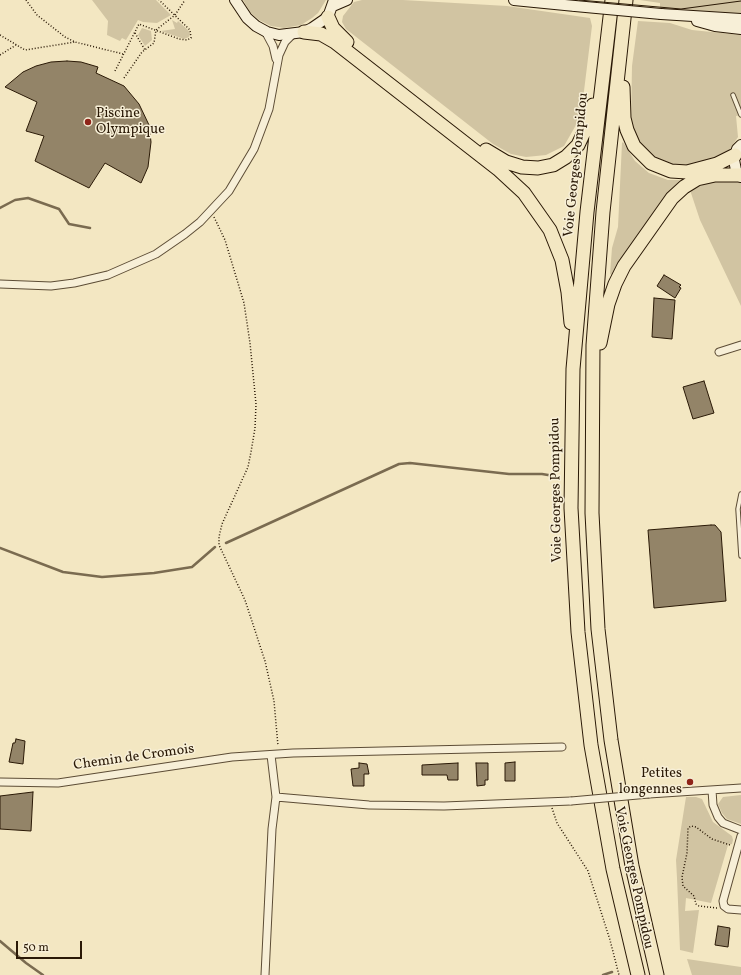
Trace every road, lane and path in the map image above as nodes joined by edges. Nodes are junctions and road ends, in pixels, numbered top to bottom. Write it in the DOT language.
graph roads {
  1 [pos="26,0"];
  2 [pos="159,0"];
  3 [pos="185,0"];
  4 [pos="347,0"];
  5 [pos="514,0"];
  6 [pos="612,0"];
  7 [pos="626,0"];
  8 [pos="236,1"];
  9 [pos="332,8"];
  10 [pos="175,15"];
  11 [pos="678,16"];
  12 [pos="741,20"];
  13 [pos="741,29"];
  14 [pos="156,30"];
  15 [pos="265,31"];
  16 [pos="135,32"];
  17 [pos="299,33"];
  18 [pos="0,35"];
  19 [pos="621,39"];
  20 [pos="75,42"];
  21 [pos="16,45"];
  22 [pos="145,50"];
  23 [pos="123,54"];
  24 [pos="0,55"];
  25 [pos="277,64"];
  26 [pos="603,69"];
  27 [pos="115,71"];
  28 [pos="124,78"];
  29 [pos="733,94"];
  30 [pos="741,115"];
  31 [pos="738,150"];
  32 [pos="740,176"];
  33 [pos="210,212"];
  34 [pos="0,284"];
  35 [pos="741,345"];
  36 [pos="719,352"];
  37 [pos="573,369"];
  38 [pos="593,380"];
  39 [pos="741,494"];
  40 [pos="741,556"];
  41 [pos="562,747"];
  42 [pos="275,754"];
  43 [pos="0,782"];
  44 [pos="741,788"];
  45 [pos="712,790"];
  46 [pos="276,797"];
  47 [pos="550,803"];
  48 [pos="741,830"];
  49 [pos="741,836"];
  50 [pos="722,842"];
  51 [pos="724,906"];
  52 [pos="741,910"];
  53 [pos="656,973"];
  54 [pos="265,975"];
  55 [pos="619,975"];
  56 [pos="638,975"];
  1 -- 20 [label="path"];
  2 -- 10 [label="path"];
  3 -- 10 [label="path"];
  4 -- 9 [label="main road"];
  5 -- 11 [label="main road, bridge"];
  6 -- 26 [label="highway, Voie Georges Pompidou"];
  7 -- 19 [label="highway, Voie Georges Pompidou"];
  8 -- 15 [label="main road"];
  9 -- 17 [label="main road"];
  9 -- 26 [label="highway"];
  10 -- 14 [label="path"];
  10 -- 14 [label="path"];
  11 -- 12 [label="main road"];
  11 -- 13 [label="main road"];
  14 -- 16 [label="path"];
  14 -- 22 [label="path"];
  15 -- 17 [label="main road"];
  15 -- 25 [label="street"];
  16 -- 22 [label="path"];
  16 -- 23 [label="path"];
  17 -- 25 [label="street"];
  17 -- 37 [label="highway"];
  18 -- 21 [label="path"];
  19 -- 31 [label="highway"];
  19 -- 38 [label="highway, Voie Georges Pompidou"];
  20 -- 21 [label="path"];
  20 -- 23 [label="path"];
  21 -- 24 [label="path"];
  22 -- 28 [label="path"];
  23 -- 27 [label="path"];
  25 -- 33 [label="street"];
  26 -- 37 [label="highway, Voie Georges Pompidou"];
  29 -- 30 [label="lane"];
  31 -- 32 [label="main road"];
  32 -- 38 [label="highway"];
  33 -- 34 [label="street"];
  33 -- 42 [label="path"];
  35 -- 36 [label="street"];
  37 -- 56 [label="highway, Voie Georges Pompidou"];
  38 -- 53 [label="highway, Voie Georges Pompidou"];
  39 -- 40 [label="lane"];
  41 -- 42 [label="street, Chemin de Cromois"];
  42 -- 43 [label="street, Chemin de Cromois"];
  42 -- 46 [label="street"];
  44 -- 45 [label="street"];
  45 -- 47 [label="street, bridge"];
  45 -- 48 [label="street"];
  46 -- 47 [label="street"];
  46 -- 54 [label="street"];
  47 -- 55 [label="path"];
  49 -- 51 [label="street"];
  50 -- 51 [label="path"];
  51 -- 52 [label="street"];
}
